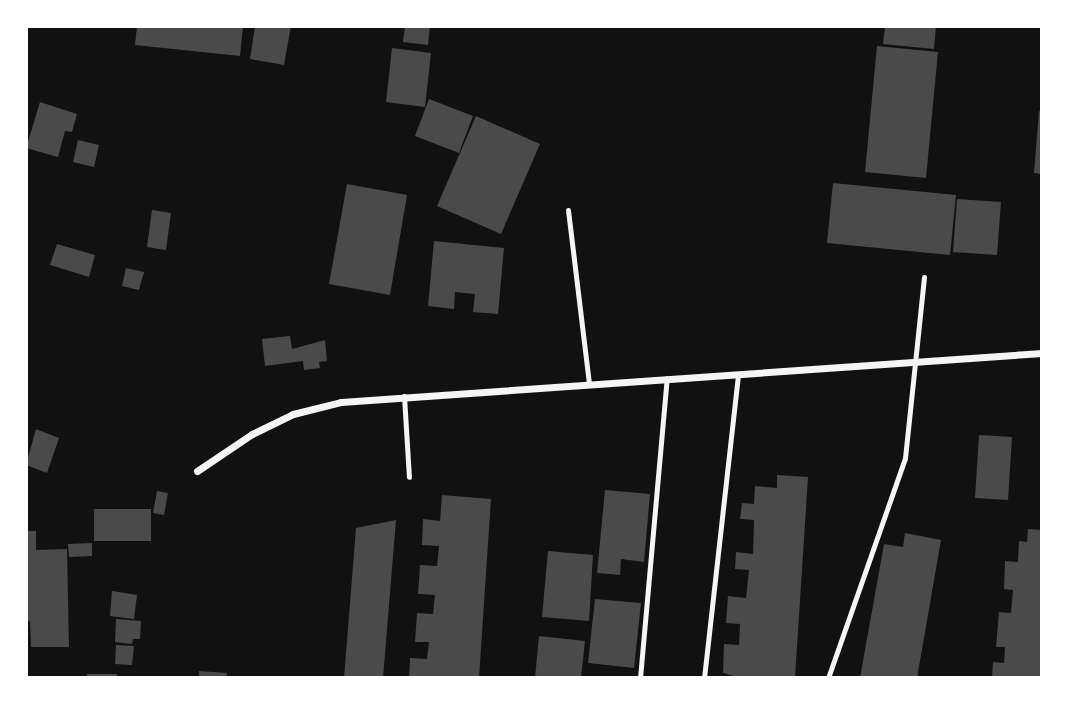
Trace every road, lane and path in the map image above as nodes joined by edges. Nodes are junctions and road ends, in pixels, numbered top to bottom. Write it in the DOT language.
graph roads {
  1 [pos="568,211"];
  2 [pos="924,277"];
  3 [pos="1042,353"];
  4 [pos="918,363"];
  5 [pos="738,374"];
  6 [pos="667,379"];
  7 [pos="589,384"];
  8 [pos="404,397"];
  9 [pos="197,471"];
  10 [pos="409,477"];
  11 [pos="640,678"];
  12 [pos="704,678"];
  13 [pos="828,678"];
  1 -- 7 [label="lane"];
  2 -- 4 [label="lane"];
  3 -- 4 [label="street"];
  4 -- 5 [label="street"];
  4 -- 13 [label="lane"];
  5 -- 6 [label="street"];
  5 -- 12 [label="lane"];
  6 -- 7 [label="street"];
  6 -- 11 [label="lane"];
  7 -- 8 [label="street"];
  8 -- 9 [label="street"];
  8 -- 10 [label="lane"];
}
